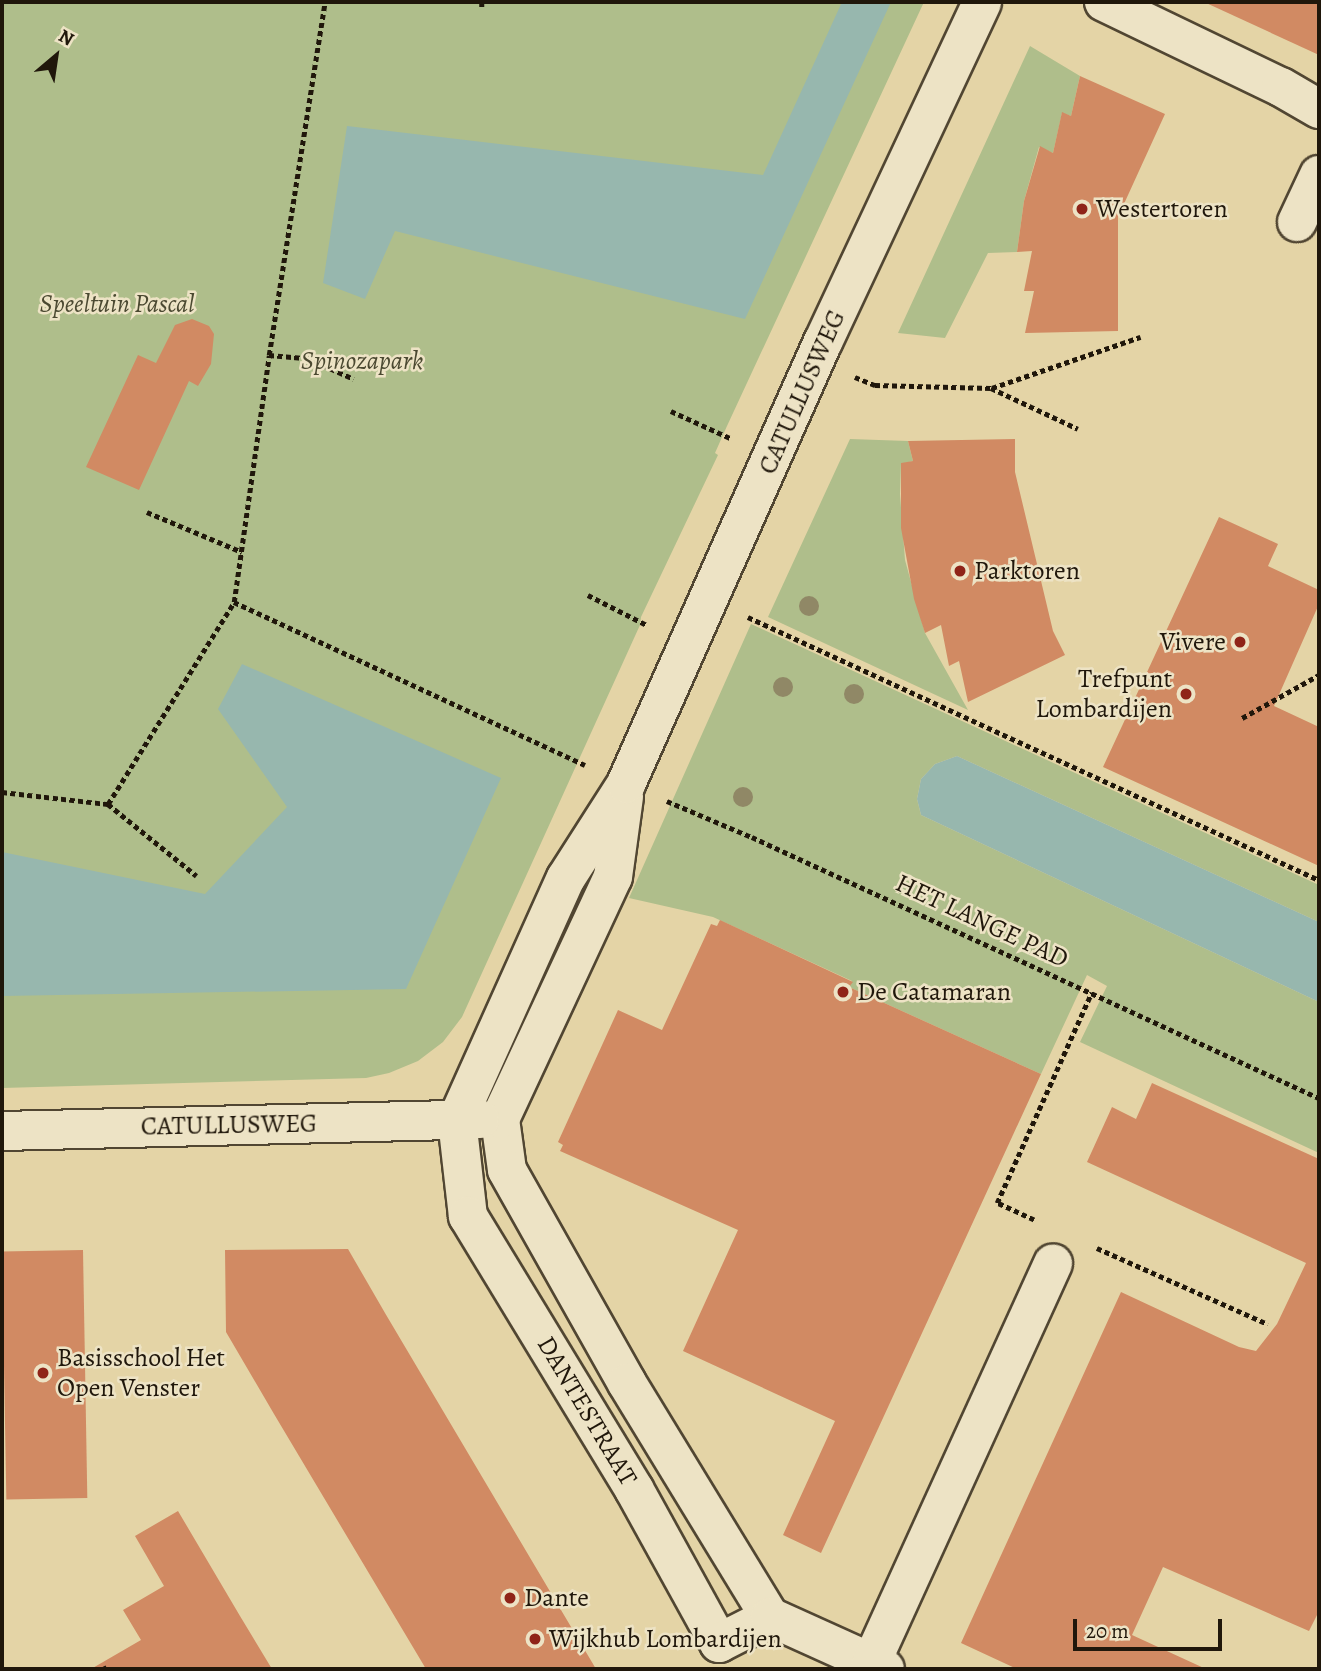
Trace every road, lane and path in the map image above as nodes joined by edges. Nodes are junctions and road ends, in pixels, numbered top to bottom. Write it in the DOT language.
graph roads {
  1 [pos="325,2"];
  2 [pos="982,2"];
  3 [pos="1104,2"];
  4 [pos="1319,109"];
  5 [pos="1319,175"];
  6 [pos="1297,222"];
  7 [pos="1140,337"];
  8 [pos="269,355"];
  9 [pos="816,359"];
  10 [pos="354,379"];
  11 [pos="991,388"];
  12 [pos="671,411"];
  13 [pos="1078,429"];
  14 [pos="772,458"];
  15 [pos="147,512"];
  16 [pos="242,552"];
  17 [pos="588,595"];
  18 [pos="709,599"];
  19 [pos="234,602"];
  20 [pos="688,646"];
  21 [pos="1319,675"];
  22 [pos="1242,718"];
  23 [pos="626,784"];
  24 [pos="2,792"];
  25 [pos="108,804"];
  26 [pos="197,876"];
  27 [pos="1319,880"];
  28 [pos="1092,992"];
  29 [pos="1319,1098"];
  30 [pos="500,1119"];
  31 [pos="457,1120"];
  32 [pos="2,1131"];
  33 [pos="1042,1224"];
  34 [pos="1090,1245"];
  35 [pos="1052,1263"];
  36 [pos="1268,1324"];
  37 [pos="769,1617"];
  38 [pos="714,1656"];
  39 [pos="878,1666"];
  1 -- 8 [label="path"];
  2 -- 9 [label="street, CATULLUSWEG"];
  3 -- 4 [label="street"];
  5 -- 6 [label="street"];
  7 -- 11 [label="path"];
  8 -- 10 [label="path"];
  8 -- 16 [label="path"];
  9 -- 11 [label="path"];
  9 -- 14 [label="street, CATULLUSWEG"];
  11 -- 13 [label="path"];
  12 -- 14 [label="path"];
  14 -- 18 [label="street, CATULLUSWEG"];
  15 -- 16 [label="path"];
  16 -- 19 [label="path"];
  17 -- 20 [label="path"];
  18 -- 20 [label="street, CATULLUSWEG"];
  18 -- 27 [label="path"];
  19 -- 23 [label="path, HET LANGE PAD"];
  19 -- 25 [label="path"];
  20 -- 23 [label="street, CATULLUSWEG"];
  21 -- 22 [label="path"];
  23 -- 28 [label="path, HET LANGE PAD"];
  23 -- 30 [label="street, CATULLUSWEG"];
  23 -- 31 [label="street, CATULLUSWEG"];
  24 -- 25 [label="path"];
  25 -- 26 [label="path"];
  28 -- 29 [label="path, HET LANGE PAD"];
  28 -- 33 [label="path"];
  30 -- 31 [label="street, CATULLUSWEG"];
  30 -- 37 [label="street, DANTESTRAAT"];
  31 -- 32 [label="street, CATULLUSWEG"];
  31 -- 38 [label="street, DANTESTRAAT"];
  34 -- 36 [label="path"];
  35 -- 39 [label="street"];
  37 -- 38 [label="street, DANTESTRAAT"];
  37 -- 39 [label="street"];
}
